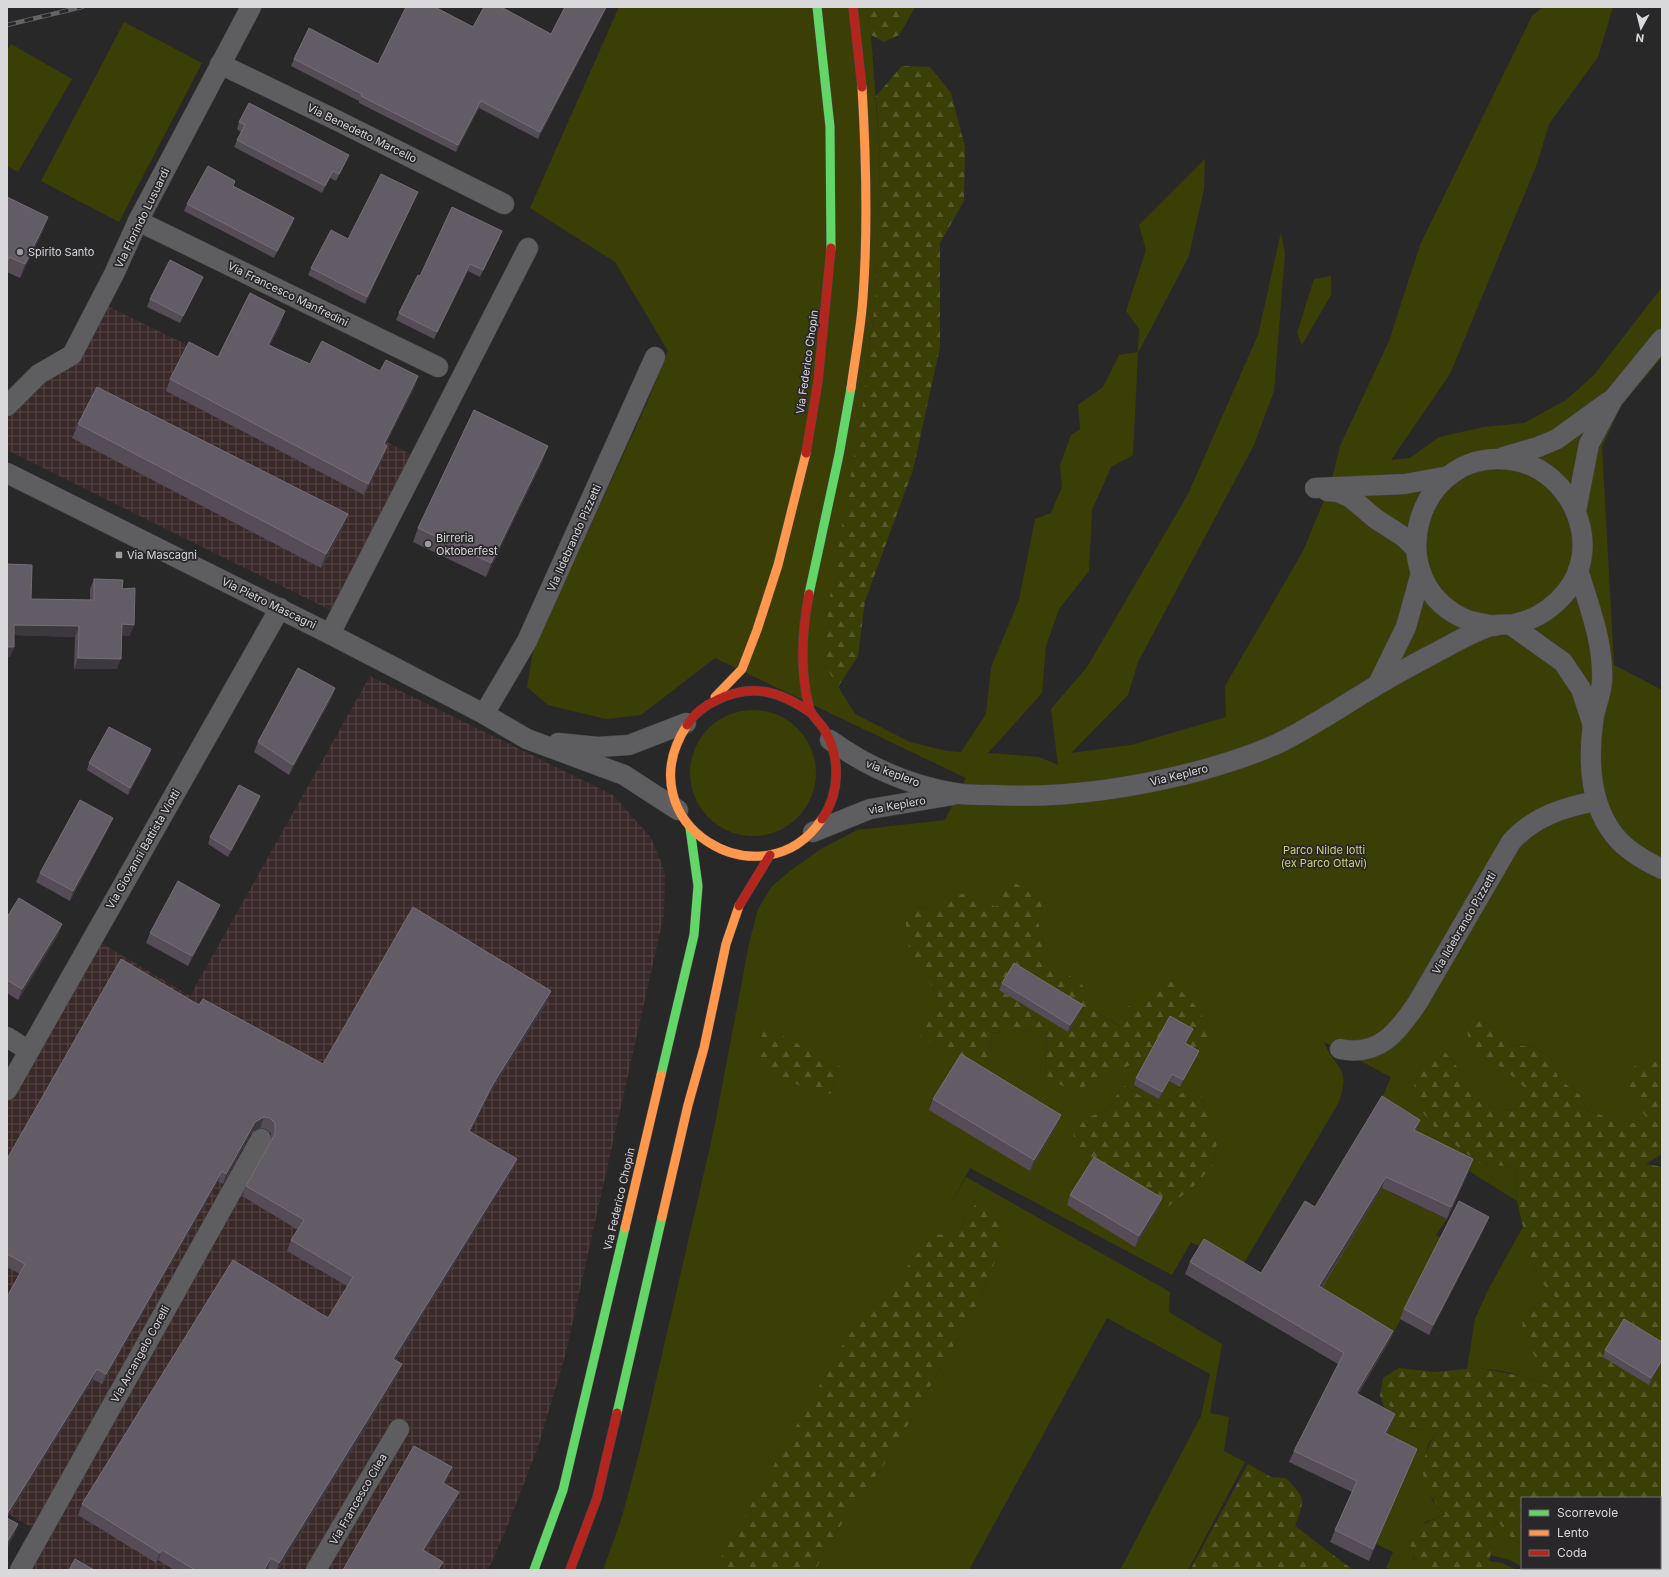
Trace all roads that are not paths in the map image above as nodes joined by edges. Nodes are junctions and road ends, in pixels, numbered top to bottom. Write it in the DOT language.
graph roads {
  1 [pos="251,7"];
  2 [pos="818,7"];
  3 [pos="853,7"];
  4 [pos="220,64"];
  5 [pos="504,204"];
  6 [pos="138,221"];
  7 [pos="528,248"];
  8 [pos="1662,340"];
  9 [pos="655,357"];
  10 [pos="438,367"];
  11 [pos="1613,399"];
  12 [pos="7,406"];
  13 [pos="1495,459"];
  14 [pos="7,473"];
  15 [pos="1449,476"];
  16 [pos="1576,511"];
  17 [pos="1416,549"];
  18 [pos="1578,570"];
  19 [pos="1421,573"];
  20 [pos="280,608"];
  21 [pos="1503,625"];
  22 [pos="330,634"];
  23 [pos="1378,684"];
  24 [pos="713,699"];
  25 [pos="810,712"];
  26 [pos="484,714"];
  27 [pos="686,723"];
  28 [pos="1592,723"];
  29 [pos="527,739"];
  30 [pos="830,740"];
  31 [pos="961,794"];
  32 [pos="1596,801"];
  33 [pos="678,810"];
  34 [pos="690,828"];
  35 [pos="813,832"];
  36 [pos="770,855"];
  37 [pos="1662,869"];
  38 [pos="7,1038"];
  39 [pos="1340,1048"];
  40 [pos="29,1051"];
  41 [pos="7,1090"];
  42 [pos="261,1139"];
  43 [pos="399,1429"];
  44 [pos="20,1570"];
  45 [pos="316,1570"];
  46 [pos="534,1570"];
  47 [pos="570,1570"];
  1 -- 4 [label="street, Via Florindo Lusuardi"];
  2 -- 24 [label="main road, Via Federico Chopin"];
  3 -- 25 [label="main road"];
  4 -- 5 [label="street, Via Benedetto Marcello"];
  4 -- 6 [label="street, Via Florindo Lusuardi"];
  6 -- 10 [label="street, Via Francesco Manfredini"];
  6 -- 12 [label="street, Via Florindo Lusuardi"];
  7 -- 22 [label="street"];
  8 -- 11 [label="street"];
  9 -- 26 [label="street, Via Ildebrando Pizzetti"];
  11 -- 13 [label="street"];
  11 -- 16 [label="street"];
  13 -- 15 [label="street"];
  13 -- 16 [label="street"];
  14 -- 20 [label="street, Via Pietro Mascagni"];
  15 -- 17 [label="street"];
  15 -- 17 [label="street"];
  16 -- 18 [label="street"];
  17 -- 19 [label="street"];
  18 -- 21 [label="street, Via Keplero"];
  18 -- 28 [label="street"];
  19 -- 21 [label="street"];
  19 -- 23 [label="street"];
  20 -- 22 [label="street, Via Pietro Mascagni"];
  20 -- 40 [label="street, Via Giovanni Battista Viotti"];
  21 -- 23 [label="street, Via Keplero"];
  21 -- 28 [label="street"];
  22 -- 26 [label="street, Via Pietro Mascagni"];
  23 -- 31 [label="street, Via Keplero"];
  24 -- 25 [label="main road, Via Federico Chopin"];
  24 -- 27 [label="main road, Via Federico Chopin"];
  25 -- 30 [label="main road, Via Federico Chopin"];
  26 -- 29 [label="street, Via Pietro Mascagni"];
  27 -- 29 [label="street, Via Pietro Mascagni"];
  27 -- 33 [label="main road, Via Federico Chopin"];
  28 -- 32 [label="street"];
  29 -- 33 [label="street, Via Pietro Mascagni"];
  30 -- 31 [label="street, via keplero"];
  30 -- 35 [label="main road, Via Federico Chopin"];
  31 -- 35 [label="street, via Keplero"];
  32 -- 37 [label="street"];
  32 -- 39 [label="street, Via Ildebrando Pizzetti"];
  33 -- 34 [label="main road, Via Federico Chopin"];
  34 -- 36 [label="main road, Via Federico Chopin"];
  34 -- 46 [label="main road, Via Federico Chopin"];
  35 -- 36 [label="main road, Via Federico Chopin"];
  36 -- 47 [label="main road"];
  38 -- 40 [label="street"];
  40 -- 41 [label="street, Via Giovanni Battista Viotti"];
  42 -- 44 [label="street, Via Arcangelo Corelli"];
  43 -- 45 [label="street, Via Francesco Cilea"];
}
